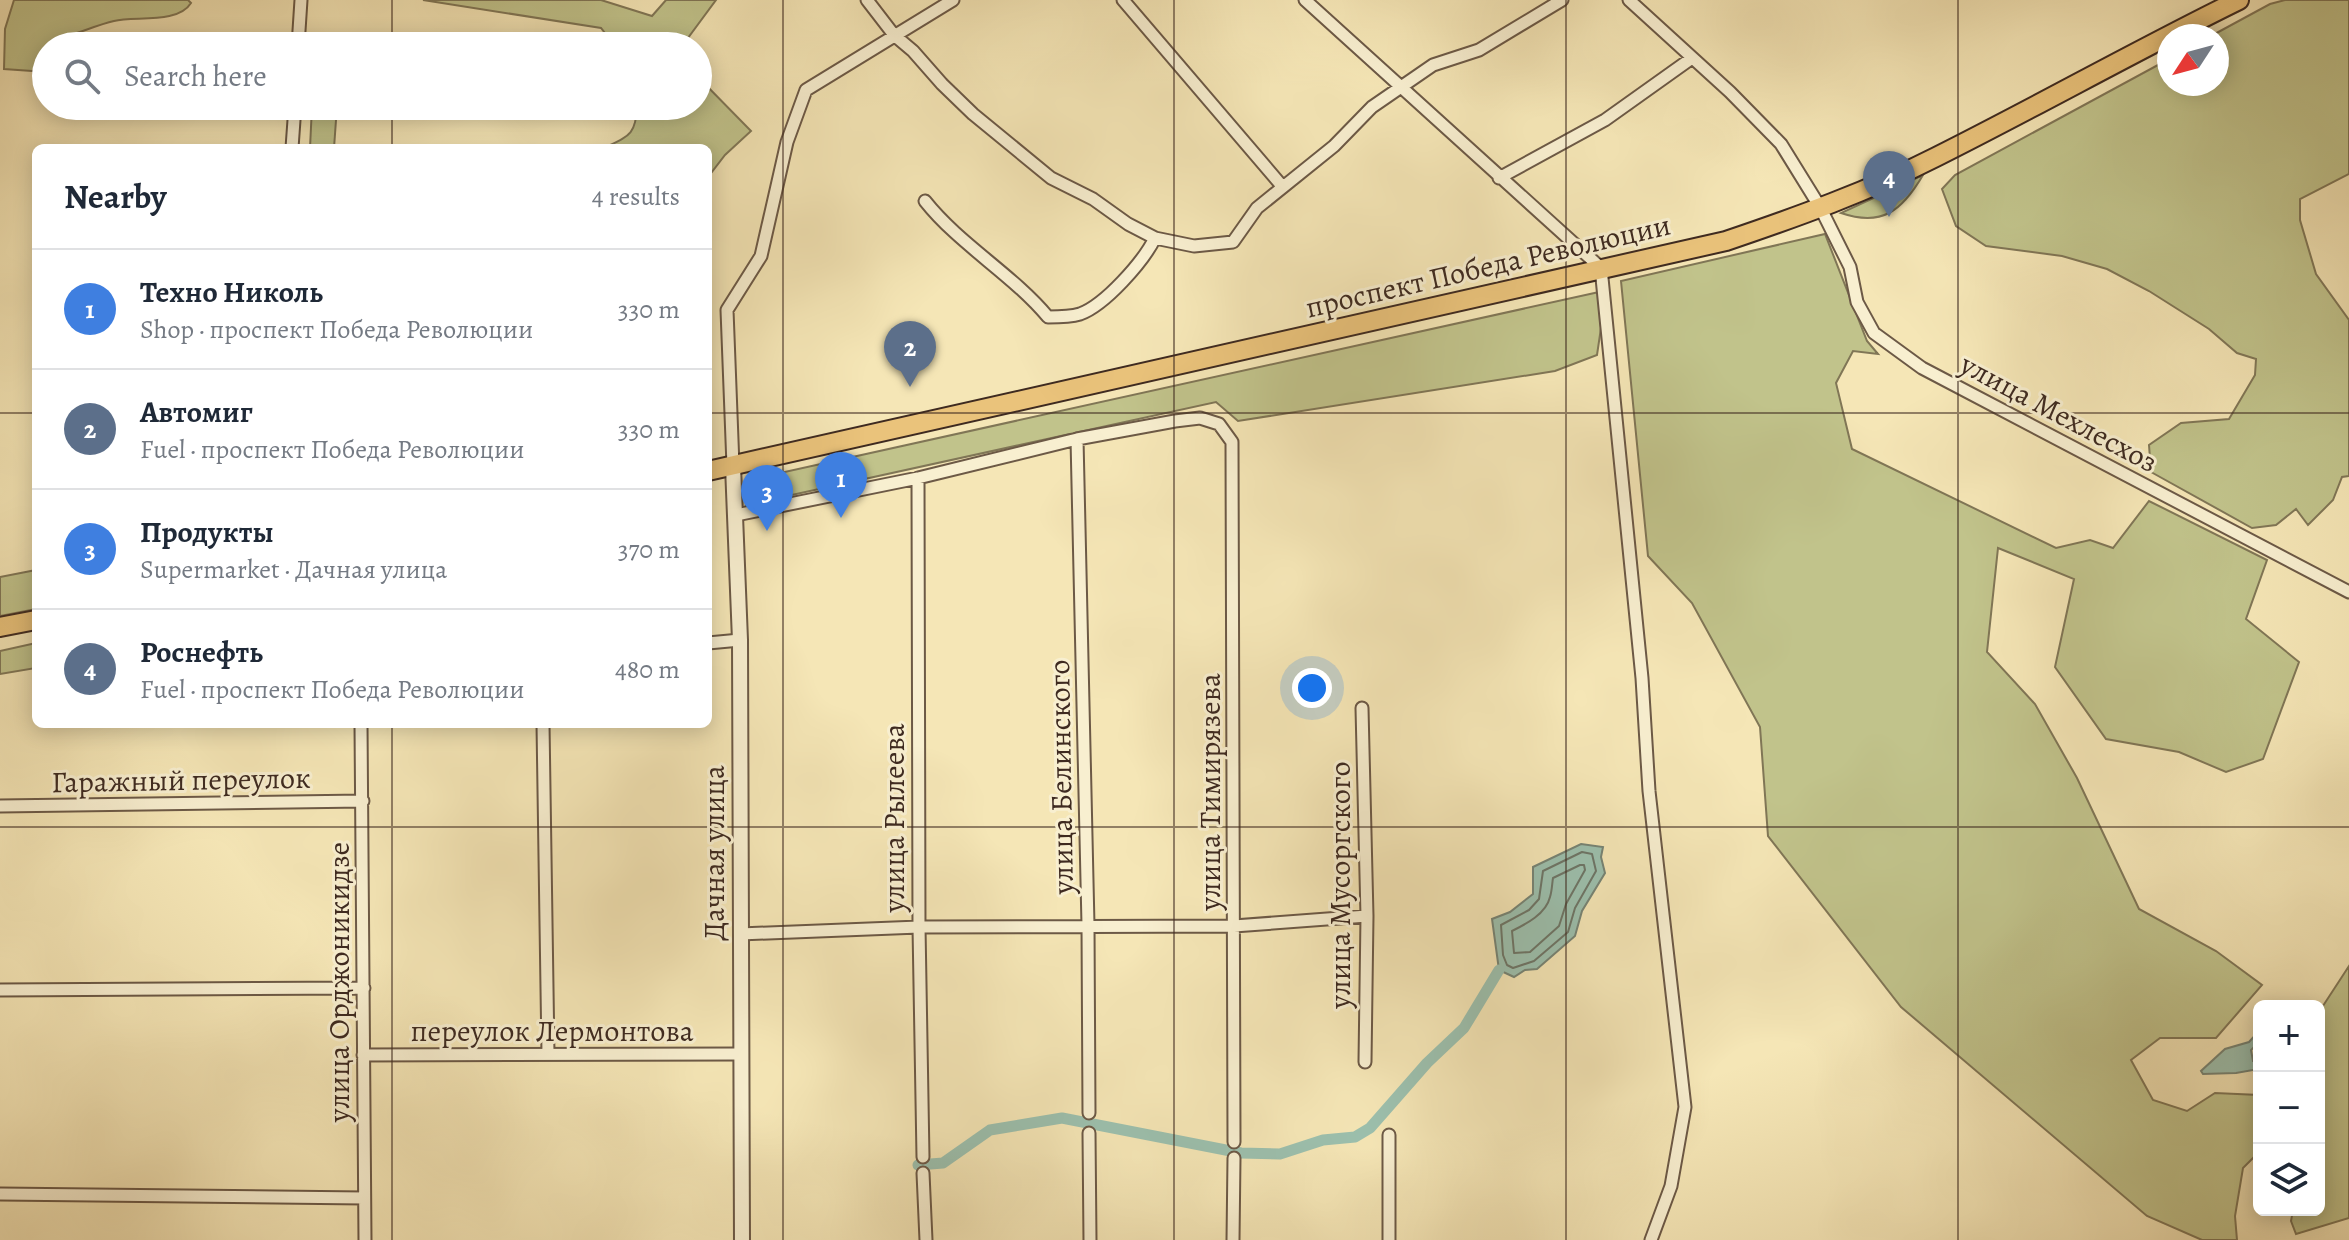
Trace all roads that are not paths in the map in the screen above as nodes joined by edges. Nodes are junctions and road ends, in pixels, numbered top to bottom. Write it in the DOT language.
graph roads {
  1 [pos="301,0"];
  2 [pos="867,0"];
  3 [pos="953,0"];
  4 [pos="1123,0"];
  5 [pos="1305,0"];
  6 [pos="1562,0"];
  7 [pos="1629,0"];
  8 [pos="2239,0"];
  9 [pos="299,32"];
  10 [pos="894,35"];
  11 [pos="1692,58"];
  12 [pos="1401,87"];
  13 [pos="294,120"];
  14 [pos="292,144"];
  15 [pos="1499,178"];
  16 [pos="1282,186"];
  17 [pos="925,201"];
  18 [pos="1820,207"];
  19 [pos="1155,238"];
  20 [pos="1601,268"];
  21 [pos="1077,439"];
  22 [pos="733,466"];
  23 [pos="712,470"];
  24 [pos="918,478"];
  25 [pos="736,515"];
  26 [pos="2349,592"];
  27 [pos="32,621"];
  28 [pos="0,627"];
  29 [pos="740,640"];
  30 [pos="712,643"];
  31 [pos="1362,708"];
  32 [pos="361,728"];
  33 [pos="543,728"];
  34 [pos="363,801"];
  35 [pos="0,806"];
  36 [pos="1367,916"];
  37 [pos="1088,925"];
  38 [pos="1234,926"];
  39 [pos="919,927"];
  40 [pos="740,934"];
  41 [pos="364,988"];
  42 [pos="0,990"];
  43 [pos="548,1054"];
  44 [pos="742,1054"];
  45 [pos="363,1055"];
  46 [pos="1365,1062"];
  47 [pos="1089,1113"];
  48 [pos="1089,1133"];
  49 [pos="1389,1135"];
  50 [pos="1234,1142"];
  51 [pos="923,1157"];
  52 [pos="1234,1158"];
  53 [pos="923,1173"];
  54 [pos="0,1194"];
  55 [pos="364,1198"];
  56 [pos="365,1240"];
  57 [pos="742,1240"];
  58 [pos="926,1240"];
  59 [pos="1090,1240"];
  60 [pos="1233,1240"];
  61 [pos="1389,1240"];
  62 [pos="1651,1240"];
  1 -- 9 [label="street"];
  2 -- 10 [label="street"];
  3 -- 10 [label="street"];
  4 -- 16 [label="street"];
  5 -- 12 [label="street"];
  6 -- 12 [label="street"];
  7 -- 11 [label="street, улица Мехлесхоз"];
  8 -- 18 [label="main road, проспект Победа Революции"];
  10 -- 19 [label="street"];
  10 -- 22 [label="street"];
  11 -- 15 [label="street"];
  11 -- 18 [label="street, улица Мехлесхоз"];
  12 -- 15 [label="street"];
  12 -- 16 [label="street"];
  13 -- 14 [label="street"];
  15 -- 20 [label="street"];
  16 -- 19 [label="street"];
  17 -- 19 [label="street"];
  18 -- 20 [label="main road, проспект Победа Революции"];
  18 -- 26 [label="street, улица Мехлесхоз"];
  20 -- 22 [label="main road, проспект Победа Революции"];
  20 -- 62 [label="street"];
  21 -- 24 [label="street"];
  21 -- 37 [label="street, улица Белинского"];
  21 -- 38 [label="street, улица Тимирязева"];
  22 -- 23 [label="main road, проспект Победа Революции"];
  22 -- 25 [label="street, Дачная улица"];
  24 -- 25 [label="street"];
  24 -- 39 [label="street, улица Рылеева"];
  25 -- 29 [label="street, Дачная улица"];
  27 -- 28 [label="main road"];
  29 -- 30 [label="street"];
  29 -- 40 [label="street, Дачная улица"];
  31 -- 36 [label="street, улица Мусоргского"];
  32 -- 34 [label="street, улица Орджоникидзе"];
  33 -- 43 [label="street"];
  34 -- 35 [label="street, Гаражный переулок"];
  34 -- 41 [label="street, улица Орджоникидзе"];
  36 -- 38 [label="street"];
  36 -- 46 [label="street, улица Мусоргского"];
  37 -- 38 [label="street"];
  37 -- 39 [label="street"];
  37 -- 47 [label="street, улица Белинского"];
  38 -- 50 [label="street, улица Тимирязева"];
  39 -- 40 [label="street"];
  39 -- 51 [label="street, улица Рылеева"];
  40 -- 44 [label="street, Дачная улица"];
  41 -- 42 [label="street"];
  41 -- 45 [label="street, улица Орджоникидзе"];
  43 -- 44 [label="street, переулок Лермонтова"];
  43 -- 45 [label="street, переулок Лермонтова"];
  44 -- 57 [label="street, Дачная улица"];
  45 -- 55 [label="street, улица Орджоникидзе"];
  48 -- 59 [label="street"];
  49 -- 61 [label="street"];
  52 -- 60 [label="street"];
  53 -- 58 [label="street"];
  54 -- 55 [label="street"];
  55 -- 56 [label="street, улица Орджоникидзе"];
}
